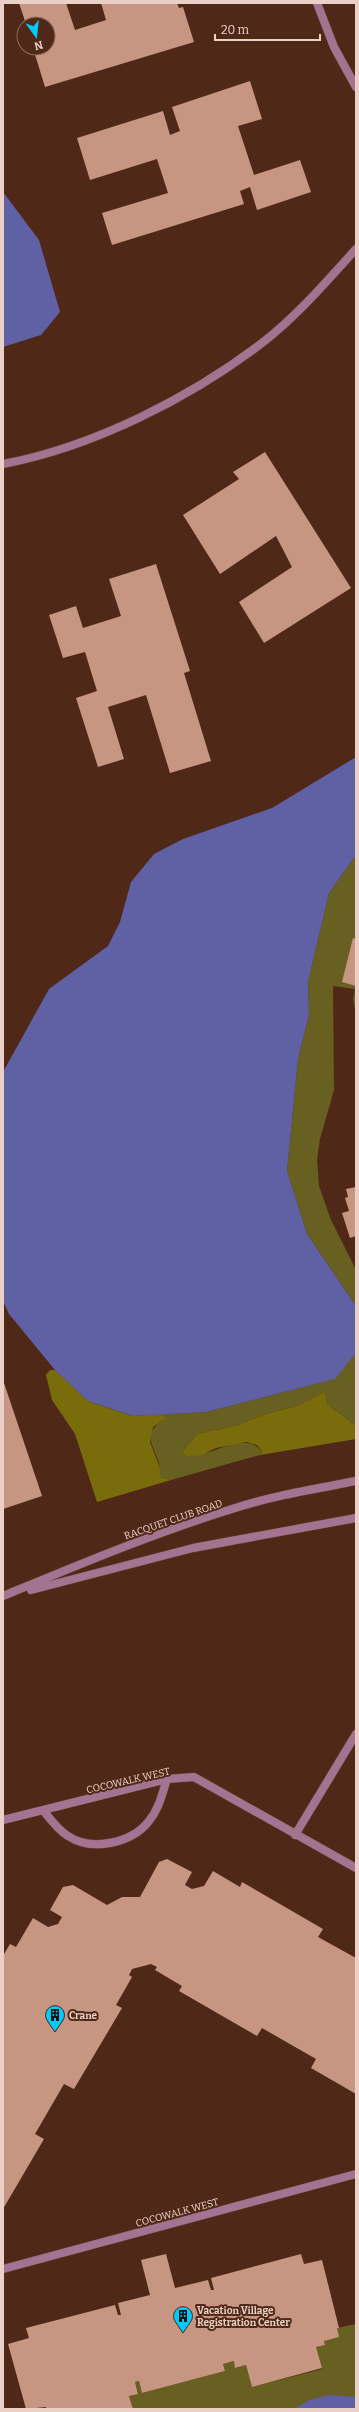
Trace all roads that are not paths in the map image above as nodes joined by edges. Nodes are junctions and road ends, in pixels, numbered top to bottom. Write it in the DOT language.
graph roads {
  1 [pos="317,3"];
  2 [pos="356,87"];
  3 [pos="356,248"];
  4 [pos="3,464"];
  5 [pos="356,1481"];
  6 [pos="356,1518"];
  7 [pos="3,1597"];
  8 [pos="356,1734"];
  9 [pos="167,1779"];
  10 [pos="43,1810"];
  11 [pos="3,1820"];
  12 [pos="295,1835"];
  13 [pos="356,1868"];
  14 [pos="356,2174"];
  15 [pos="3,2269"];
  1 -- 2 [label="street"];
  3 -- 4 [label="street"];
  5 -- 7 [label="street, RACQUET CLUB ROAD"];
  6 -- 7 [label="street, RACQUET CLUB ROAD"];
  8 -- 12 [label="street"];
  9 -- 10 [label="street, COCOWALK WEST"];
  9 -- 10 [label="street"];
  9 -- 12 [label="street, COCOWALK WEST"];
  10 -- 11 [label="street, COCOWALK WEST"];
  12 -- 13 [label="street, COCOWALK WEST"];
  14 -- 15 [label="street, COCOWALK WEST"];
}
